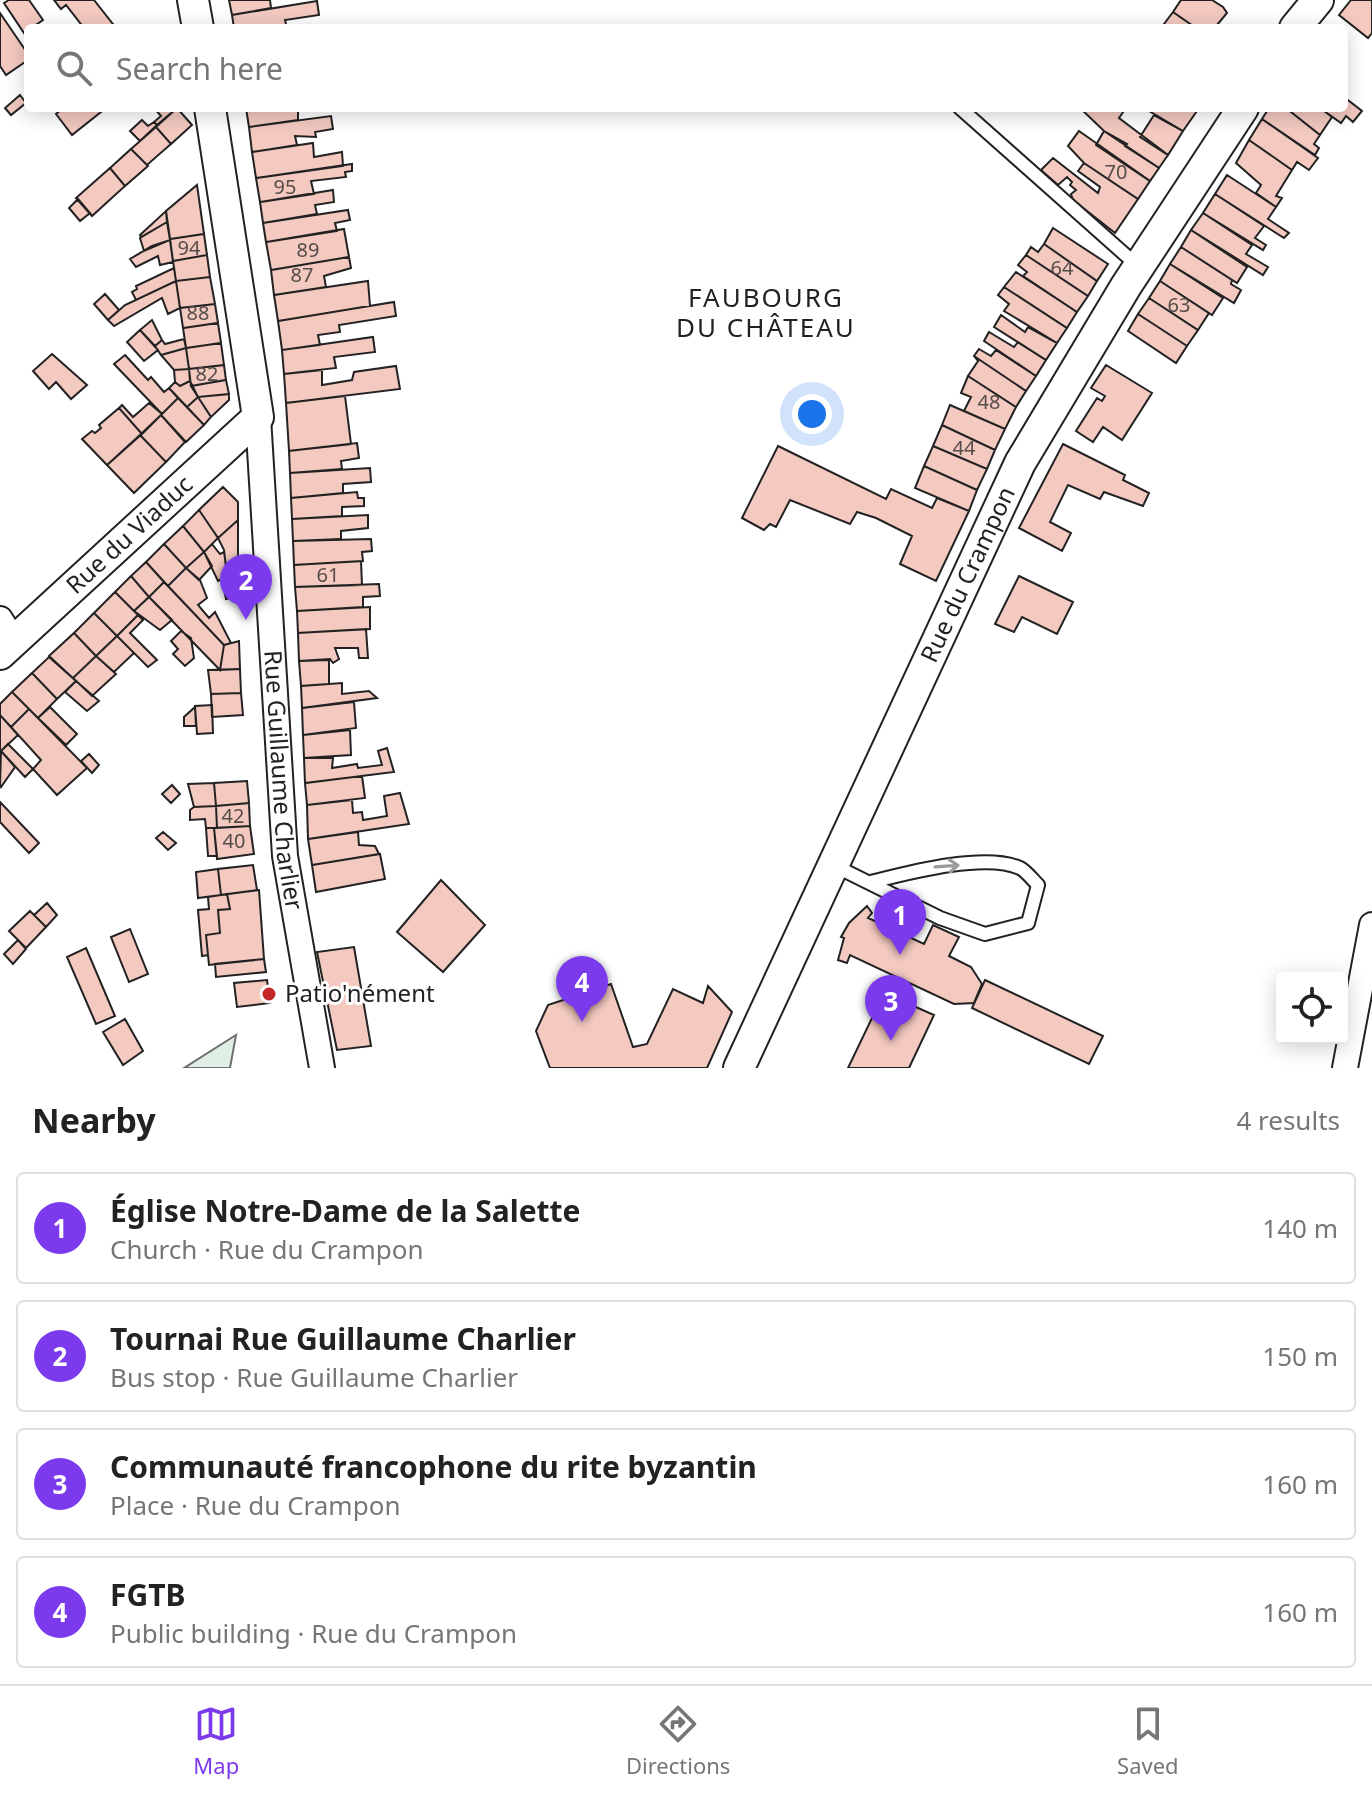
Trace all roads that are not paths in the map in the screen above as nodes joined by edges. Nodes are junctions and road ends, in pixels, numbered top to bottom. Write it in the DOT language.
graph roads {
  1 [pos="193,0"];
  2 [pos="1318,0"];
  3 [pos="197,24"];
  4 [pos="1298,24"];
  5 [pos="211,112"];
  6 [pos="965,112"];
  7 [pos="1240,112"];
  8 [pos="1139,267"];
  9 [pos="258,417"];
  10 [pos="5,638"];
  11 [pos="833,865"];
  12 [pos="871,882"];
  13 [pos="1372,925"];
  14 [pos="322,1068"];
  15 [pos="739,1068"];
  16 [pos="1345,1068"];
  1 -- 3 [label="street"];
  2 -- 4 [label="street"];
  5 -- 9 [label="street, Rue Guillaume Charlier"];
  6 -- 8 [label="lane"];
  7 -- 8 [label="street, Rue du Crampon"];
  8 -- 11 [label="street, Rue du Crampon"];
  9 -- 10 [label="street, Rue du Viaduc"];
  9 -- 14 [label="street, Rue Guillaume Charlier"];
  11 -- 12 [label="lane"];
  11 -- 15 [label="street, Rue du Crampon"];
  12 -- 12 [label="lane, one-way"];
  13 -- 16 [label="street"];
}
